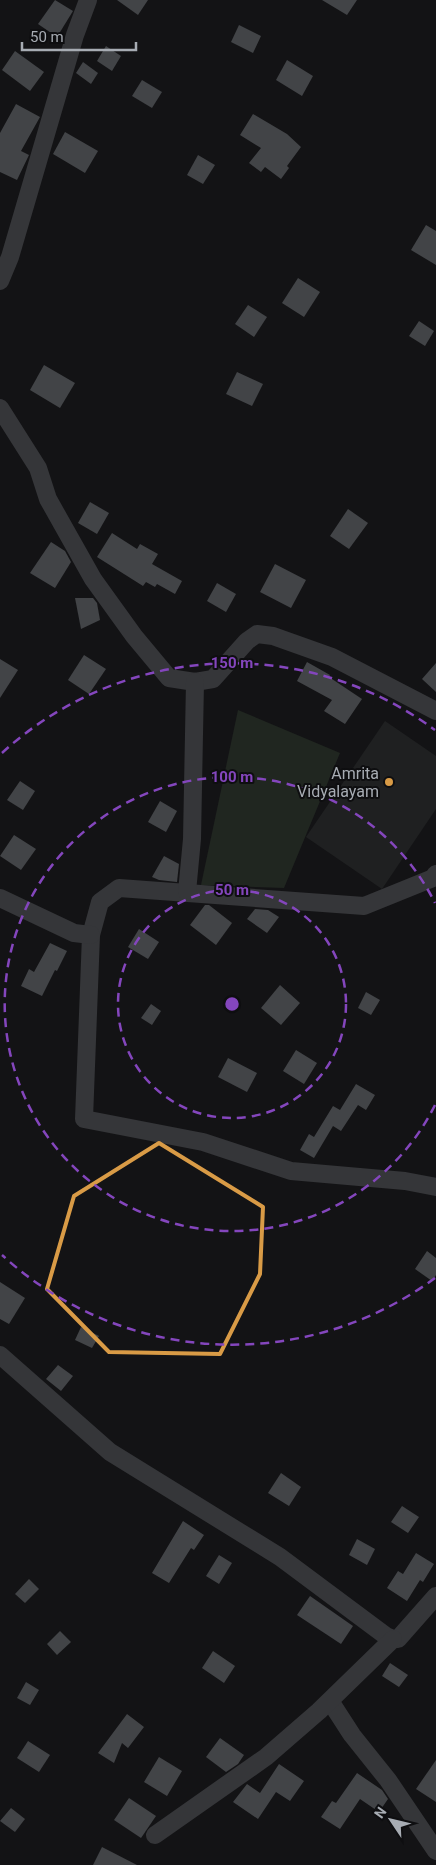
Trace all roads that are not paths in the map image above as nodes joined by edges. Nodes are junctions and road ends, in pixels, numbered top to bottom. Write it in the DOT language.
graph roads {
  1 [pos="88,0"];
  2 [pos="0,281"];
  3 [pos="0,408"];
  4 [pos="196,682"];
  5 [pos="436,711"];
  6 [pos="436,874"];
  7 [pos="187,892"];
  8 [pos="0,898"];
  9 [pos="91,934"];
  10 [pos="436,1187"];
  11 [pos="0,1355"];
  12 [pos="436,1596"];
  13 [pos="393,1640"];
  14 [pos="330,1701"];
  15 [pos="155,1835"];
  16 [pos="436,1851"];
  1 -- 2 [label="street"];
  3 -- 4 [label="street"];
  4 -- 5 [label="street"];
  4 -- 7 [label="street"];
  6 -- 7 [label="street"];
  7 -- 9 [label="street"];
  8 -- 9 [label="street"];
  9 -- 10 [label="street"];
  11 -- 13 [label="street"];
  12 -- 13 [label="street"];
  13 -- 14 [label="street"];
  14 -- 15 [label="street"];
  14 -- 16 [label="street"];
}
